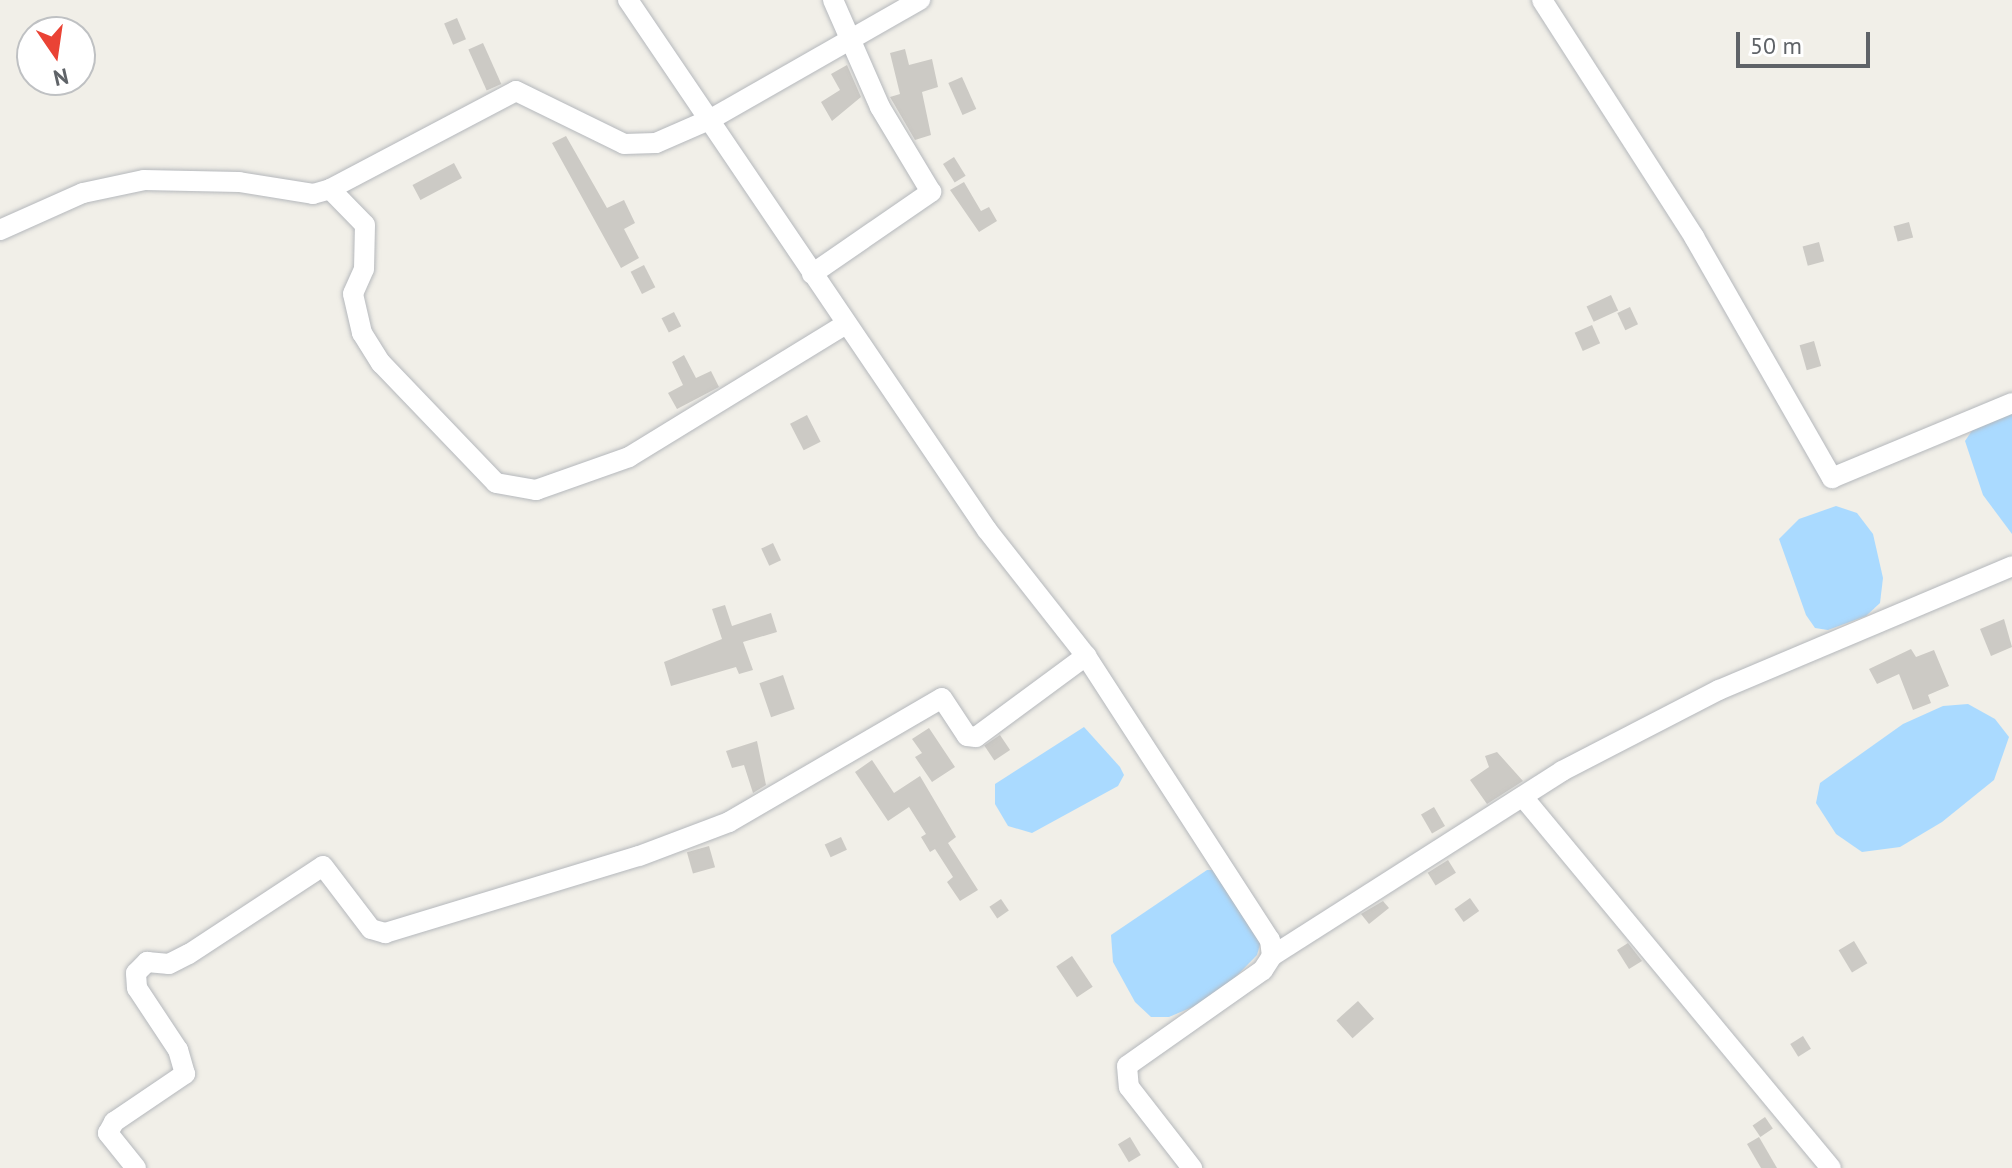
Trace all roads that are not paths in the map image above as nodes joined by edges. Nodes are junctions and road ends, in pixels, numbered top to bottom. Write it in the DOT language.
graph roads {
  1 [pos="628,0"];
  2 [pos="833,0"];
  3 [pos="920,0"];
  4 [pos="1542,0"];
  5 [pos="853,36"];
  6 [pos="711,119"];
  7 [pos="330,189"];
  8 [pos="0,230"];
  9 [pos="812,274"];
  10 [pos="846,324"];
  11 [pos="2012,403"];
  12 [pos="2012,566"];
  13 [pos="1086,656"];
  14 [pos="1523,797"];
  15 [pos="1272,956"];
  16 [pos="136,1168"];
  17 [pos="1192,1168"];
  18 [pos="1831,1168"];
  1 -- 6 [label="street"];
  2 -- 5 [label="street"];
  3 -- 5 [label="street"];
  4 -- 11 [label="street"];
  5 -- 6 [label="street"];
  5 -- 9 [label="street"];
  6 -- 7 [label="street"];
  6 -- 9 [label="street"];
  7 -- 8 [label="street"];
  7 -- 10 [label="street"];
  9 -- 10 [label="street"];
  10 -- 13 [label="street"];
  12 -- 14 [label="street"];
  13 -- 15 [label="street"];
  13 -- 16 [label="street"];
  14 -- 15 [label="street"];
  14 -- 18 [label="street"];
  15 -- 17 [label="street"];
}
